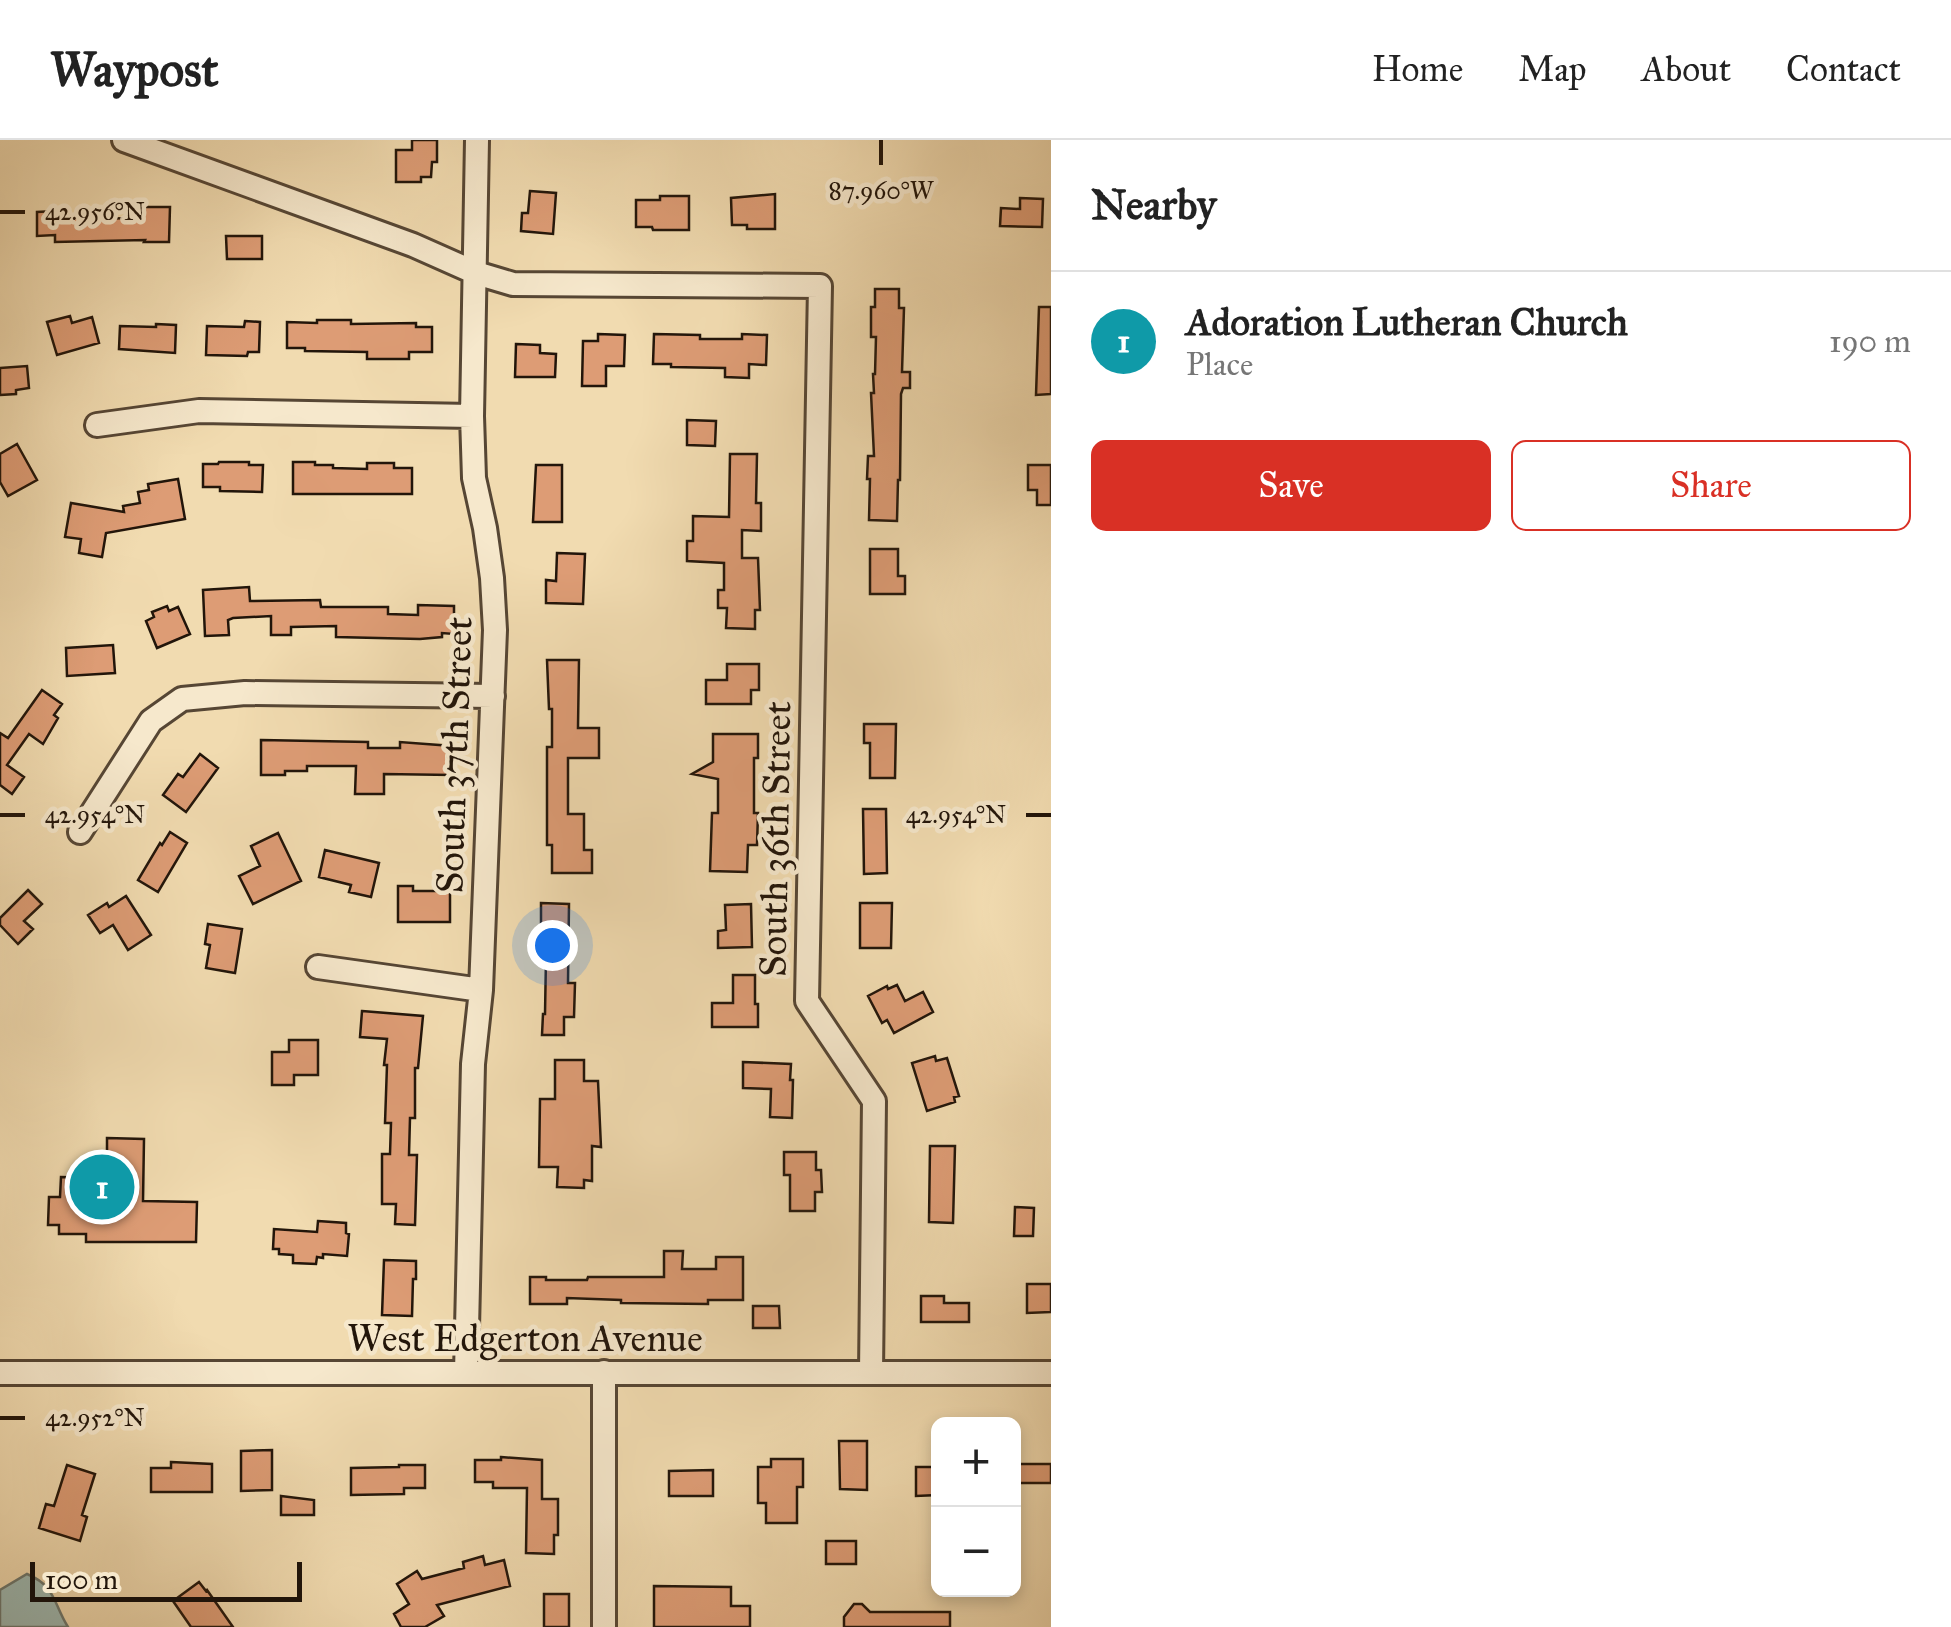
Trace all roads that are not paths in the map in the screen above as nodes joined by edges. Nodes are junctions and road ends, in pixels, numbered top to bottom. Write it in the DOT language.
graph roads {
  1 [pos="124,140"];
  2 [pos="477,140"];
  3 [pos="476,273"];
  4 [pos="472,416"];
  5 [pos="98,425"];
  6 [pos="493,696"];
  7 [pos="80,832"];
  8 [pos="318,968"];
  9 [pos="481,990"];
  10 [pos="0,1372"];
  11 [pos="466,1372"];
  12 [pos="604,1372"];
  13 [pos="871,1372"];
  14 [pos="1051,1373"];
  15 [pos="604,1627"];
  1 -- 3 [label="street"];
  2 -- 3 [label="street, South 37th Street"];
  3 -- 4 [label="street, South 37th Street"];
  3 -- 13 [label="street, South 36th Street"];
  4 -- 5 [label="street"];
  4 -- 6 [label="street, South 37th Street"];
  6 -- 7 [label="street"];
  6 -- 9 [label="street, South 37th Street"];
  8 -- 9 [label="street"];
  9 -- 11 [label="street, South 37th Street"];
  10 -- 11 [label="street, West Edgerton Avenue"];
  11 -- 12 [label="street, West Edgerton Avenue"];
  12 -- 13 [label="street, West Edgerton Avenue"];
  12 -- 15 [label="street"];
  13 -- 14 [label="street, West Edgerton Avenue"];
}
